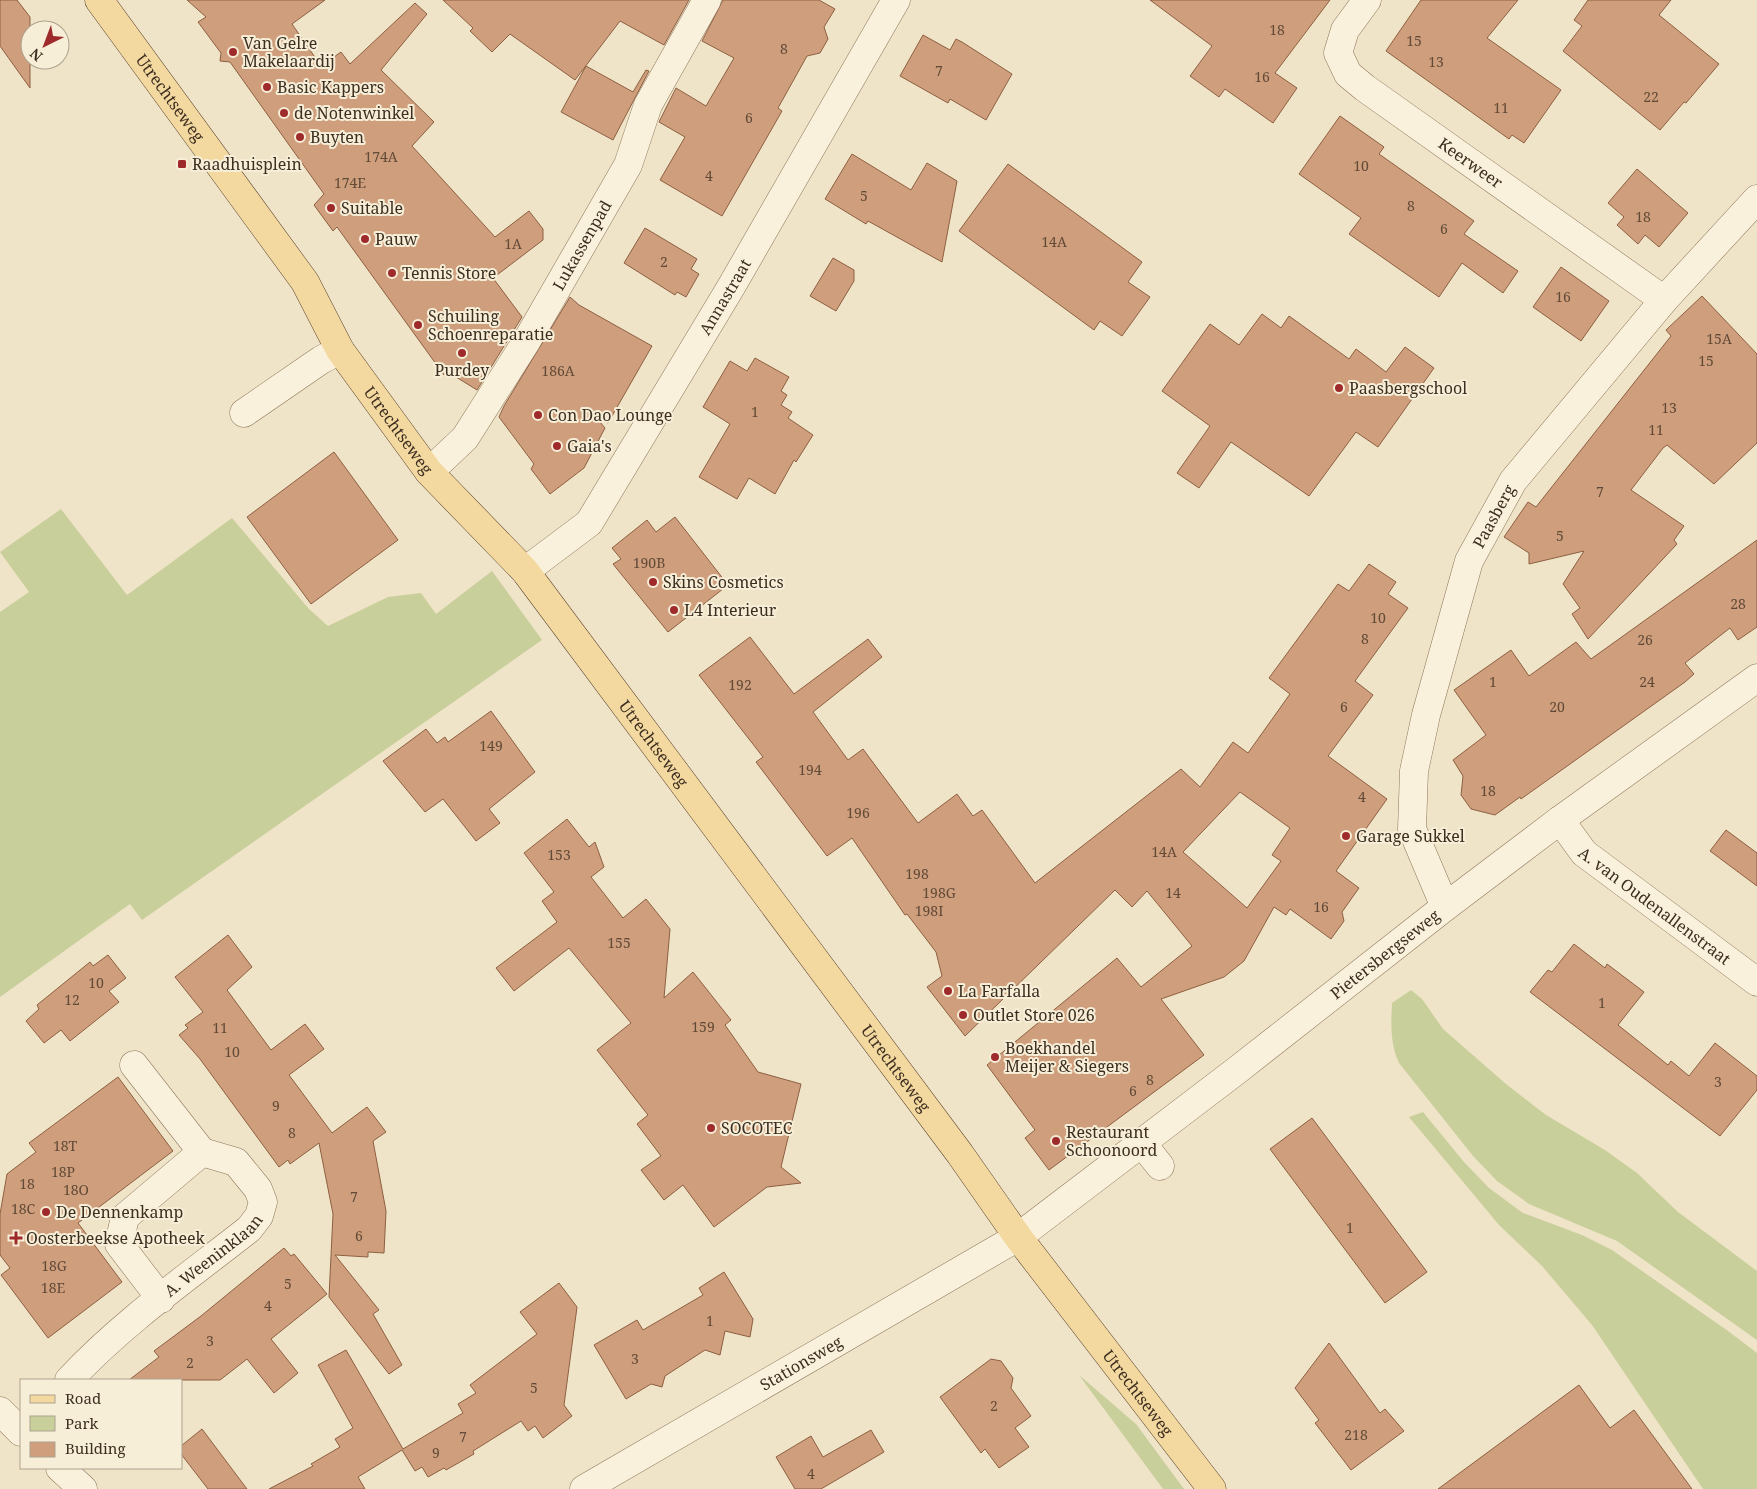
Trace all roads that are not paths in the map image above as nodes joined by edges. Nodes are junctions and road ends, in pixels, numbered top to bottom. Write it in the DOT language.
graph roads {
  1 [pos="99,0"];
  2 [pos="707,0"];
  3 [pos="896,0"];
  4 [pos="1367,0"];
  5 [pos="1757,200"];
  6 [pos="1664,300"];
  7 [pos="340,350"];
  8 [pos="244,413"];
  9 [pos="429,472"];
  10 [pos="525,571"];
  11 [pos="1757,678"];
  12 [pos="1560,820"];
  13 [pos="1445,907"];
  14 [pos="1757,982"];
  15 [pos="134,1065"];
  16 [pos="1141,1142"];
  17 [pos="202,1152"];
  18 [pos="1160,1166"];
  19 [pos="1018,1237"];
  20 [pos="160,1299"];
  21 [pos="70,1379"];
  22 [pos="0,1411"];
  23 [pos="20,1430"];
  24 [pos="61,1469"];
  25 [pos="83,1489"];
  26 [pos="584,1489"];
  27 [pos="1212,1489"];
  1 -- 7 [label="main road, Utrechtseweg"];
  2 -- 9 [label="street, Lukassenpad"];
  3 -- 10 [label="street, Annastraat"];
  4 -- 6 [label="street, Keerweer"];
  5 -- 6 [label="street, Paasberg"];
  6 -- 13 [label="street, Paasberg"];
  7 -- 8 [label="street"];
  7 -- 9 [label="main road, Utrechtseweg"];
  9 -- 10 [label="main road, Utrechtseweg"];
  10 -- 19 [label="main road, Utrechtseweg"];
  11 -- 12 [label="street, Pietersbergseweg"];
  12 -- 13 [label="street, Pietersbergseweg"];
  12 -- 14 [label="street, A. van Oudenallenstraat"];
  13 -- 16 [label="street, Pietersbergseweg"];
  15 -- 17 [label="street"];
  16 -- 18 [label="street"];
  16 -- 19 [label="street, Pietersbergseweg"];
  17 -- 20 [label="street, A. Weeninklaan"];
  17 -- 20 [label="street, A. Weeninklaan"];
  19 -- 26 [label="street, Stationsweg"];
  19 -- 27 [label="main road, Utrechtseweg"];
  20 -- 21 [label="street, A. Weeninklaan"];
  22 -- 23 [label="street"];
  24 -- 25 [label="street"];
}
